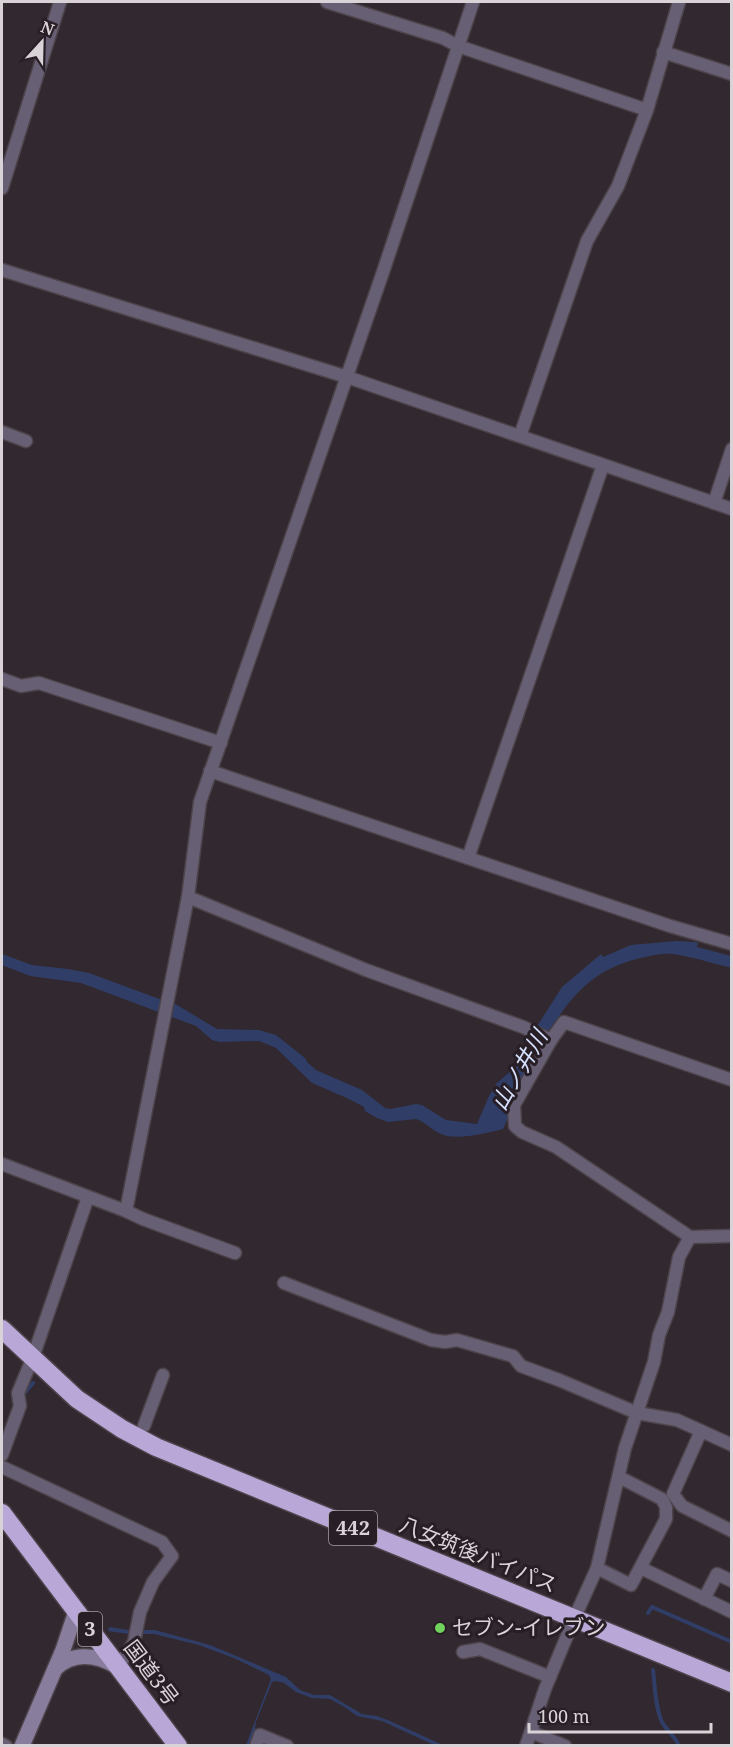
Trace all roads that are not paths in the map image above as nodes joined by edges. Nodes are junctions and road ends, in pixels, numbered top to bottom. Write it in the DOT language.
graph roads {
  1 [pos="60,2"];
  2 [pos="327,2"];
  3 [pos="473,2"];
  4 [pos="679,2"];
  5 [pos="458,46"];
  6 [pos="663,52"];
  7 [pos="732,75"];
  8 [pos="646,110"];
  9 [pos="6,157"];
  10 [pos="2,188"];
  11 [pos="2,270"];
  12 [pos="347,377"];
  13 [pos="2,432"];
  14 [pos="520,436"];
  15 [pos="26,441"];
  16 [pos="732,449"];
  17 [pos="603,465"];
  18 [pos="714,503"];
  19 [pos="732,509"];
  20 [pos="2,679"];
  21 [pos="221,743"];
  22 [pos="210,771"];
  23 [pos="468,858"];
  24 [pos="188,897"];
  25 [pos="732,944"];
  26 [pos="551,1040"];
  27 [pos="732,1080"];
  28 [pos="2,1164"];
  29 [pos="88,1197"];
  30 [pos="126,1211"];
  31 [pos="732,1236"];
  32 [pos="690,1237"];
  33 [pos="235,1253"];
  34 [pos="284,1283"];
  35 [pos="2,1329"];
  36 [pos="33,1357"];
  37 [pos="163,1375"];
  38 [pos="637,1413"];
  39 [pos="144,1426"];
  40 [pos="701,1431"];
  41 [pos="732,1445"];
  42 [pos="2,1455"];
  43 [pos="2,1467"];
  44 [pos="619,1477"];
  45 [pos="2,1513"];
  46 [pos="732,1531"];
  47 [pos="597,1568"];
  48 [pos="641,1568"];
  49 [pos="732,1581"];
  50 [pos="704,1599"];
  51 [pos="76,1611"];
  52 [pos="732,1612"];
  53 [pos="574,1619"];
  54 [pos="463,1652"];
  55 [pos="118,1667"];
  56 [pos="55,1669"];
  57 [pos="550,1677"];
  58 [pos="732,1683"];
  59 [pos="531,1731"];
  60 [pos="2,1744"];
  61 [pos="6,1746"];
  62 [pos="22,1746"];
  63 [pos="178,1746"];
  64 [pos="256,1746"];
  65 [pos="287,1746"];
  66 [pos="526,1746"];
  67 [pos="565,1746"];
  1 -- 9 [label="street"];
  2 -- 5 [label="street"];
  3 -- 5 [label="street"];
  4 -- 6 [label="street"];
  5 -- 8 [label="street"];
  5 -- 12 [label="street"];
  6 -- 7 [label="street"];
  6 -- 8 [label="street"];
  8 -- 14 [label="street"];
  9 -- 10 [label="street"];
  11 -- 12 [label="street"];
  12 -- 14 [label="street"];
  12 -- 21 [label="street"];
  13 -- 15 [label="street"];
  14 -- 17 [label="street"];
  16 -- 18 [label="street"];
  17 -- 18 [label="street"];
  17 -- 23 [label="street"];
  18 -- 19 [label="street"];
  20 -- 21 [label="street"];
  21 -- 22 [label="street"];
  22 -- 23 [label="street"];
  22 -- 24 [label="street"];
  23 -- 25 [label="street"];
  24 -- 26 [label="street"];
  24 -- 30 [label="street"];
  26 -- 27 [label="street"];
  26 -- 32 [label="street"];
  28 -- 29 [label="street"];
  29 -- 30 [label="street"];
  29 -- 36 [label="street"];
  30 -- 33 [label="street"];
  31 -- 32 [label="street"];
  32 -- 38 [label="street"];
  34 -- 38 [label="street"];
  35 -- 36 [label="highway, 八女筑後バイパス / 442"];
  36 -- 42 [label="street"];
  36 -- 53 [label="highway, 八女筑後バイパス / 442"];
  37 -- 39 [label="street"];
  38 -- 40 [label="street"];
  38 -- 44 [label="street"];
  40 -- 41 [label="street"];
  40 -- 46 [label="street"];
  43 -- 55 [label="street"];
  44 -- 47 [label="street"];
  44 -- 48 [label="street"];
  45 -- 51 [label="highway, 国道3号 / 3"];
  47 -- 48 [label="street"];
  47 -- 53 [label="street"];
  48 -- 50 [label="street"];
  49 -- 50 [label="street"];
  50 -- 52 [label="street"];
  51 -- 55 [label="highway, 国道3号 / 3"];
  51 -- 56 [label="street"];
  53 -- 57 [label="street"];
  53 -- 58 [label="highway, 八女筑後バイパス / 442"];
  54 -- 57 [label="street"];
  55 -- 56 [label="street"];
  55 -- 63 [label="highway, 国道3号 / 3"];
  56 -- 62 [label="street"];
  57 -- 59 [label="street"];
  59 -- 66 [label="street"];
  59 -- 67 [label="street"];
  60 -- 61 [label="street"];
  64 -- 65 [label="street"];
}
